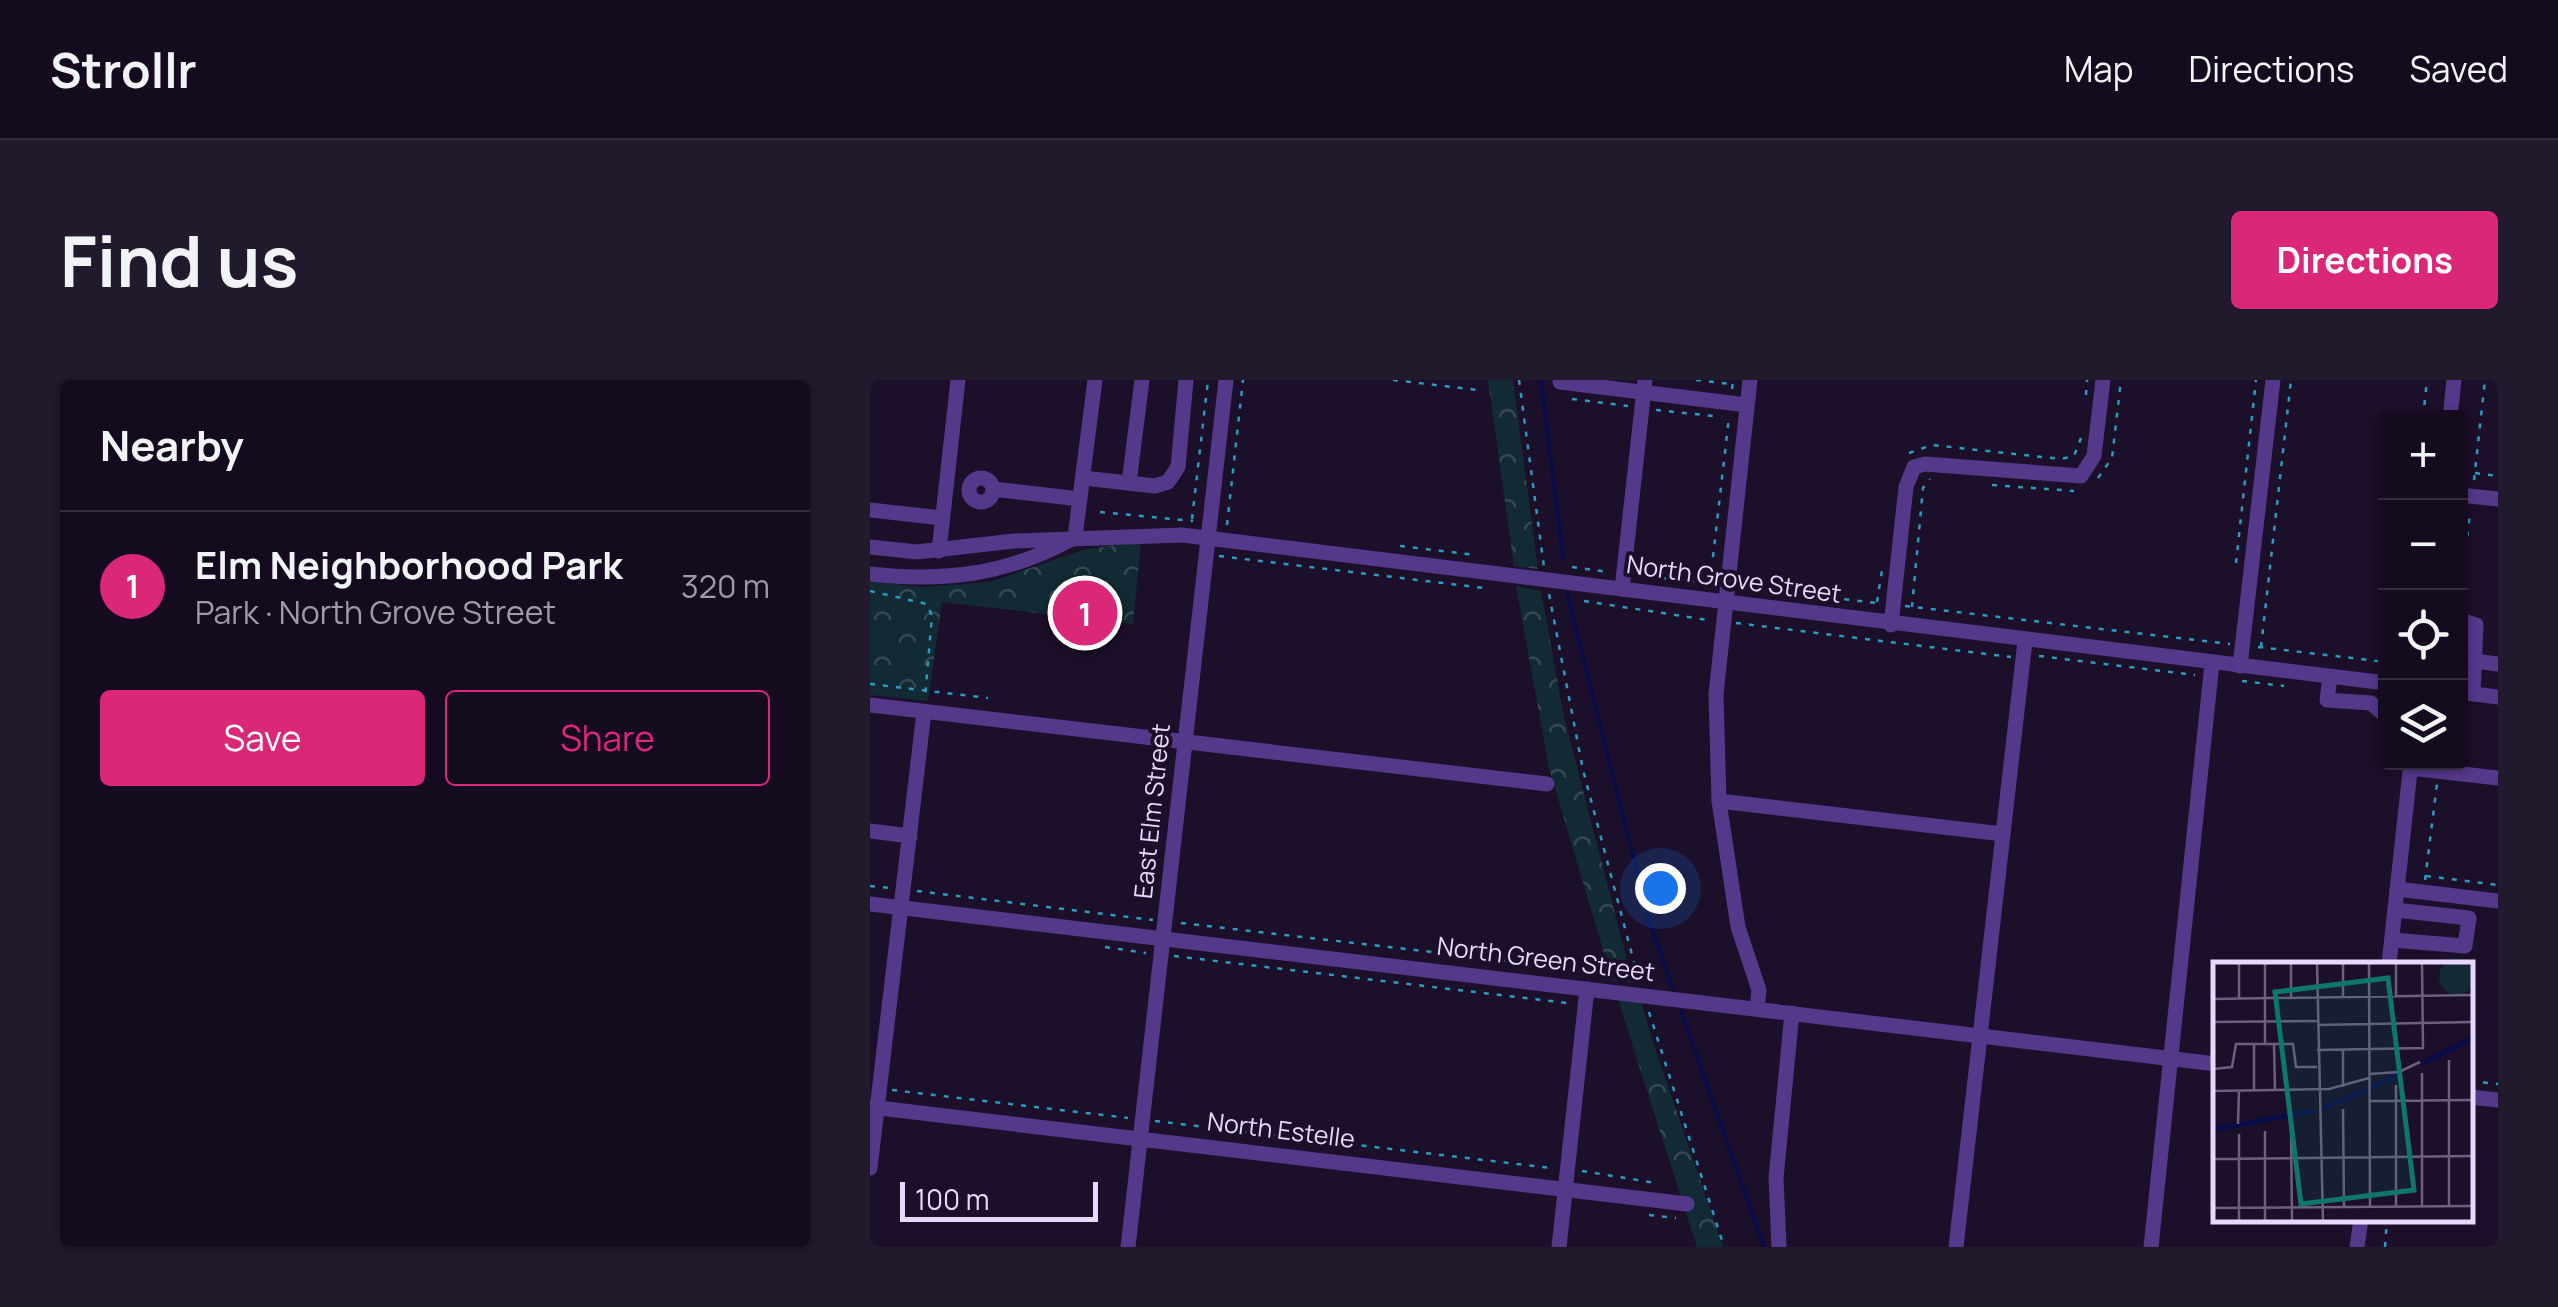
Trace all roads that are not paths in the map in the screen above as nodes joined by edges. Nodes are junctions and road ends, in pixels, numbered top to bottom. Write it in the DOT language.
graph roads {
  1 [pos="958,380"];
  2 [pos="1095,380"];
  3 [pos="1142,380"];
  4 [pos="1186,380"];
  5 [pos="1226,380"];
  6 [pos="2102,380"];
  7 [pos="2273,380"];
  8 [pos="2454,380"];
  9 [pos="1560,382"];
  10 [pos="1741,382"];
  11 [pos="1644,386"];
  12 [pos="1747,405"];
  13 [pos="2451,410"];
  14 [pos="1083,478"];
  15 [pos="1129,483"];
  16 [pos="2468,496"];
  17 [pos="1080,499"];
  18 [pos="2498,499"];
  19 [pos="944,500"];
  20 [pos="870,510"];
  21 [pos="942,518"];
  22 [pos="1075,538"];
  23 [pos="1207,546"];
  24 [pos="870,548"];
  25 [pos="939,551"];
  26 [pos="870,574"];
  27 [pos="1622,589"];
  28 [pos="1716,601"];
  29 [pos="2468,622"];
  30 [pos="1891,625"];
  31 [pos="2024,649"];
  32 [pos="2468,656"];
  33 [pos="2468,660"];
  34 [pos="2498,664"];
  35 [pos="2211,670"];
  36 [pos="2239,673"];
  37 [pos="2330,677"];
  38 [pos="2378,682"];
  39 [pos="2468,693"];
  40 [pos="2498,697"];
  41 [pos="924,705"];
  42 [pos="870,706"];
  43 [pos="2378,709"];
  44 [pos="1185,742"];
  45 [pos="2410,770"];
  46 [pos="2431,770"];
  47 [pos="2498,778"];
  48 [pos="1547,784"];
  49 [pos="1719,802"];
  50 [pos="870,831"];
  51 [pos="2003,834"];
  52 [pos="910,836"];
  53 [pos="2397,889"];
  54 [pos="2490,900"];
  55 [pos="870,904"];
  56 [pos="902,908"];
  57 [pos="2395,910"];
  58 [pos="2470,918"];
  59 [pos="2392,940"];
  60 [pos="1162,947"];
  61 [pos="2389,962"];
  62 [pos="1587,989"];
  63 [pos="1757,1010"];
  64 [pos="1792,1013"];
  65 [pos="1980,1034"];
  66 [pos="877,1042"];
  67 [pos="2171,1058"];
  68 [pos="2213,1064"];
  69 [pos="2473,1096"];
  70 [pos="2498,1100"];
  71 [pos="873,1107"];
  72 [pos="1140,1138"];
  73 [pos="870,1168"];
  74 [pos="1565,1188"];
  75 [pos="1687,1204"];
  76 [pos="2360,1222"];
  77 [pos="1128,1247"];
  78 [pos="1559,1247"];
  79 [pos="1780,1247"];
  80 [pos="1956,1247"];
  81 [pos="2151,1247"];
  82 [pos="2358,1247"];
  1 -- 19 [label="street"];
  2 -- 14 [label="street"];
  3 -- 15 [label="street"];
  4 -- 15 [label="street"];
  5 -- 23 [label="street, East Elm Street"];
  6 -- 30 [label="street"];
  7 -- 36 [label="street"];
  8 -- 13 [label="street"];
  9 -- 11 [label="street"];
  10 -- 12 [label="street"];
  11 -- 12 [label="street"];
  11 -- 27 [label="street"];
  12 -- 28 [label="street"];
  14 -- 15 [label="street"];
  14 -- 17 [label="street"];
  16 -- 18 [label="street"];
  17 -- 19 [label="street"];
  17 -- 22 [label="street"];
  19 -- 21 [label="street"];
  20 -- 21 [label="street"];
  21 -- 25 [label="street"];
  22 -- 23 [label="street, North Grove Street"];
  22 -- 25 [label="street, North Grove Street"];
  22 -- 26 [label="street, North Grove Street"];
  23 -- 27 [label="street, North Grove Street"];
  23 -- 44 [label="street, East Elm Street"];
  24 -- 25 [label="street, North Grove Street"];
  27 -- 28 [label="street, North Grove Street"];
  28 -- 30 [label="street, North Grove Street"];
  28 -- 49 [label="street"];
  29 -- 32 [label="street"];
  30 -- 31 [label="street, North Grove Street"];
  31 -- 35 [label="street, North Grove Street"];
  31 -- 51 [label="street"];
  33 -- 34 [label="street"];
  35 -- 36 [label="street, North Grove Street"];
  35 -- 67 [label="street"];
  36 -- 37 [label="street, North Grove Street"];
  37 -- 38 [label="street, North Grove Street"];
  37 -- 43 [label="street"];
  39 -- 40 [label="street"];
  41 -- 42 [label="street"];
  41 -- 44 [label="street"];
  41 -- 52 [label="street"];
  44 -- 48 [label="street"];
  44 -- 60 [label="street, East Elm Street"];
  45 -- 53 [label="street"];
  46 -- 47 [label="street"];
  49 -- 51 [label="street"];
  49 -- 63 [label="street"];
  50 -- 52 [label="street"];
  51 -- 65 [label="street"];
  52 -- 56 [label="street"];
  53 -- 54 [label="street"];
  53 -- 57 [label="street"];
  54 -- 58 [label="street"];
  55 -- 56 [label="street, North Green Street"];
  56 -- 60 [label="street, North Green Street"];
  56 -- 66 [label="street"];
  57 -- 58 [label="street"];
  57 -- 59 [label="street"];
  58 -- 59 [label="street"];
  59 -- 61 [label="street"];
  60 -- 62 [label="street, North Green Street"];
  60 -- 72 [label="street, East Elm Street"];
  62 -- 63 [label="street, North Green Street"];
  62 -- 74 [label="street"];
  63 -- 64 [label="street, North Green Street"];
  64 -- 65 [label="street, North Green Street"];
  64 -- 79 [label="street"];
  65 -- 67 [label="street, North Green Street"];
  65 -- 80 [label="street"];
  66 -- 71 [label="street"];
  67 -- 68 [label="street, North Green Street"];
  67 -- 81 [label="street"];
  69 -- 70 [label="street"];
  71 -- 72 [label="street, North Estelle"];
  71 -- 73 [label="street"];
  72 -- 74 [label="street, North Estelle"];
  72 -- 77 [label="street, East Elm Street"];
  74 -- 75 [label="street, North Estelle"];
  74 -- 78 [label="street"];
  76 -- 82 [label="street"];
}
